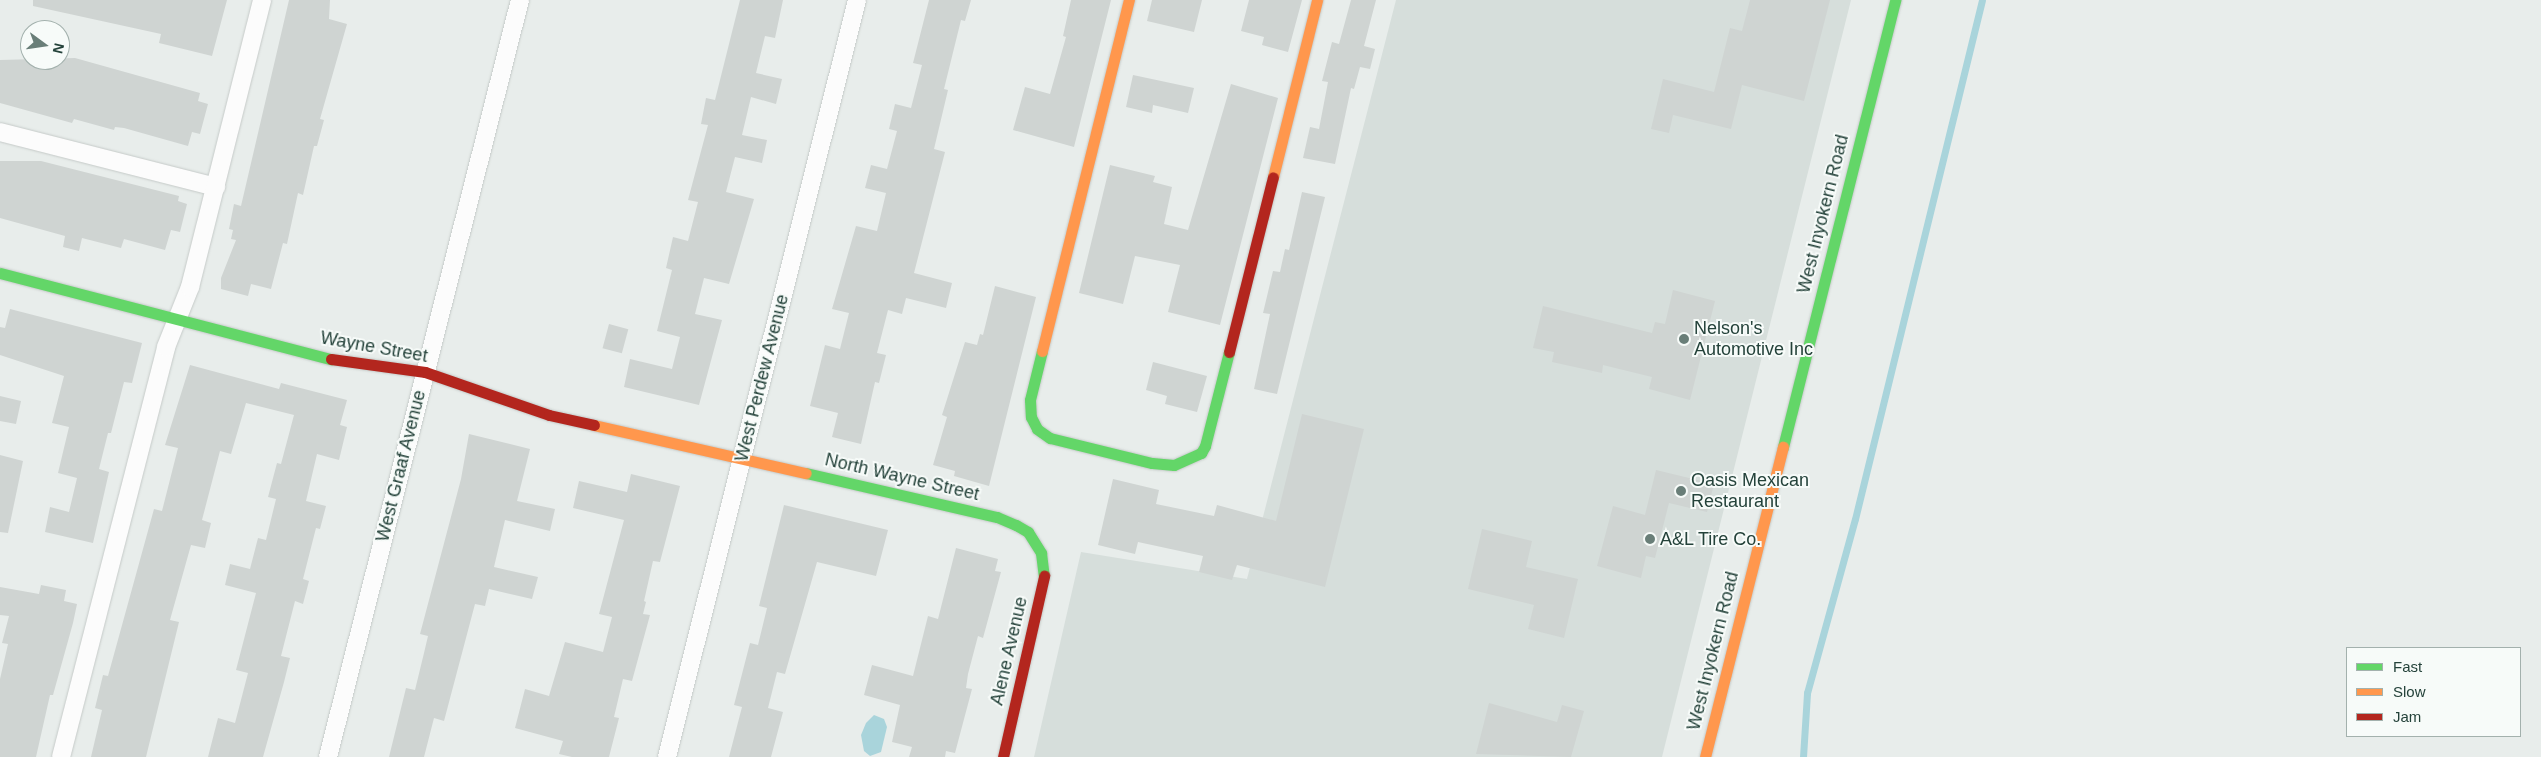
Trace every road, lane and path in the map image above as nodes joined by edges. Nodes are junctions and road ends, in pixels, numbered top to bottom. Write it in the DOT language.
graph roads {
  1 [pos="262,0"];
  2 [pos="520,0"];
  3 [pos="857,0"];
  4 [pos="1129,0"];
  5 [pos="1316,0"];
  6 [pos="1895,0"];
  7 [pos="0,132"];
  8 [pos="216,187"];
  9 [pos="0,273"];
  10 [pos="178,318"];
  11 [pos="425,372"];
  12 [pos="742,458"];
  13 [pos="1041,553"];
  14 [pos="61,757"];
  15 [pos="328,757"];
  16 [pos="667,757"];
  17 [pos="1003,757"];
  18 [pos="1705,757"];
  1 -- 8 [label="street"];
  2 -- 11 [label="street, West Graaf Avenue"];
  3 -- 12 [label="street, West Perdew Avenue"];
  4 -- 5 [label="street"];
  6 -- 18 [label="street, West Inyokern Road"];
  7 -- 8 [label="street"];
  8 -- 10 [label="street"];
  9 -- 10 [label="street, Wayne Street"];
  10 -- 11 [label="street, Wayne Street"];
  10 -- 14 [label="street"];
  11 -- 12 [label="street, Wayne Street"];
  11 -- 15 [label="street, West Graaf Avenue"];
  12 -- 13 [label="street, North Wayne Street"];
  12 -- 16 [label="street, West Perdew Avenue"];
  13 -- 17 [label="street, Alene Avenue"];
}
